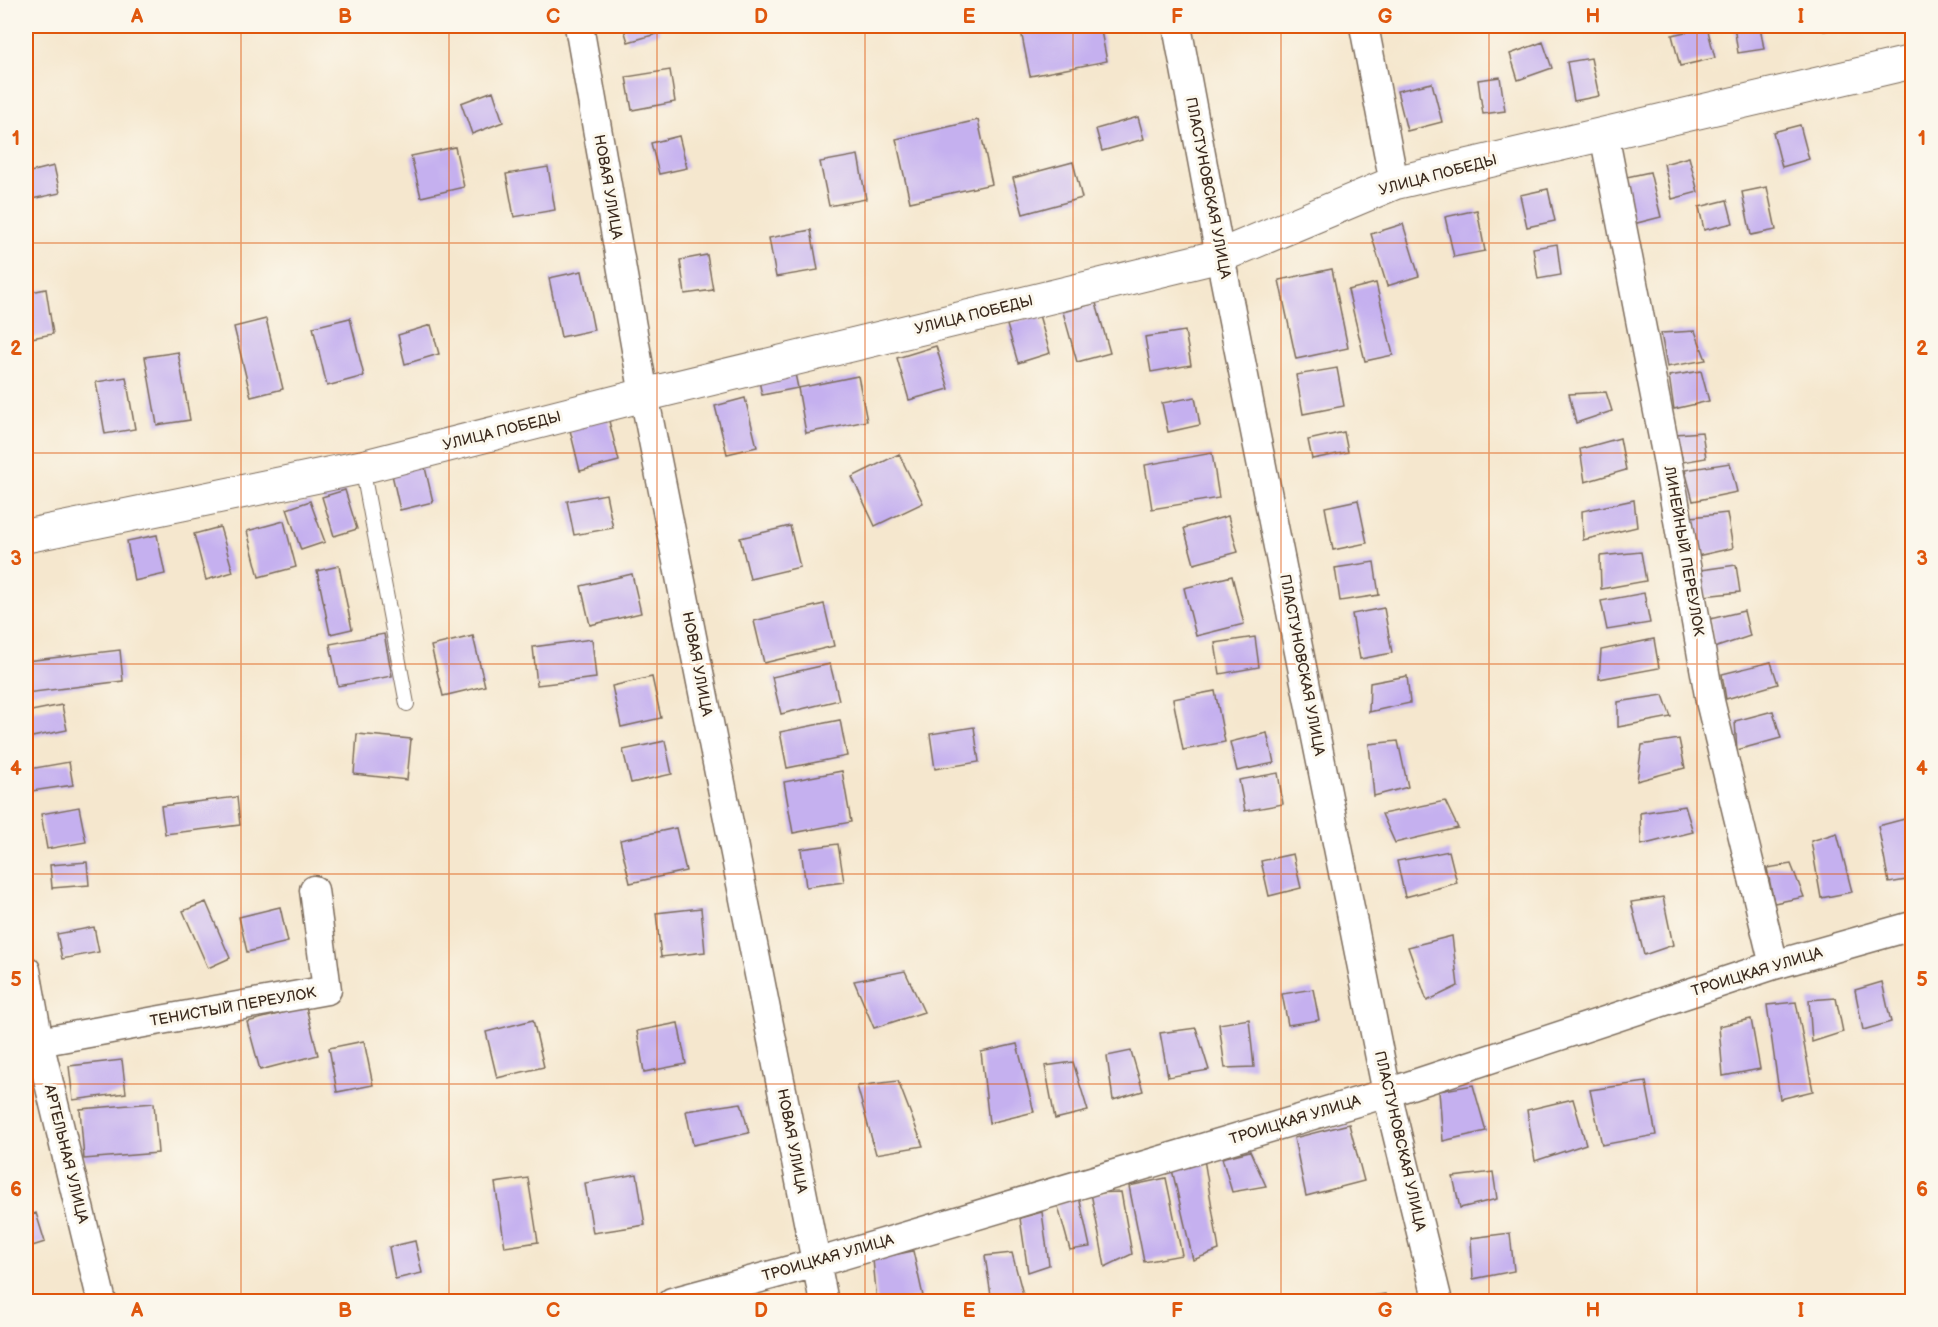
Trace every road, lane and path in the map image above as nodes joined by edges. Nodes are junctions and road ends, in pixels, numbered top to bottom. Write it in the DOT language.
graph roads {
  1 [pos="579,26"];
  2 [pos="1177,26"];
  3 [pos="1364,26"];
  4 [pos="1912,62"];
  5 [pos="1604,134"];
  6 [pos="1394,183"];
  7 [pos="1220,256"];
  8 [pos="644,395"];
  9 [pos="362,467"];
  10 [pos="26,536"];
  11 [pos="407,704"];
  12 [pos="314,890"];
  13 [pos="1912,926"];
  14 [pos="1774,965"];
  15 [pos="26,970"];
  16 [pos="39,1042"];
  17 [pos="1387,1093"];
  18 [pos="816,1263"];
  19 [pos="102,1302"];
  20 [pos="672,1302"];
  21 [pos="824,1302"];
  22 [pos="1438,1302"];
  1 -- 8 [label="street, НОВАЯ УЛИЦА"];
  2 -- 7 [label="street, ПЛАСТУНОВСКАЯ УЛИЦА"];
  3 -- 6 [label="street"];
  4 -- 5 [label="street, УЛИЦА ПОБЕДЫ"];
  5 -- 6 [label="street, УЛИЦА ПОБЕДЫ"];
  5 -- 14 [label="street, ЛИНЕЙНЫЙ ПЕРЕУЛОК"];
  6 -- 7 [label="street, УЛИЦА ПОБЕДЫ"];
  7 -- 8 [label="street, УЛИЦА ПОБЕДЫ"];
  7 -- 17 [label="street, ПЛАСТУНОВСКАЯ УЛИЦА"];
  8 -- 9 [label="street, УЛИЦА ПОБЕДЫ"];
  8 -- 18 [label="street, НОВАЯ УЛИЦА"];
  9 -- 10 [label="street, УЛИЦА ПОБЕДЫ"];
  9 -- 11 [label="lane"];
  12 -- 16 [label="street, ТЕНИСТЫЙ ПЕРЕУЛОК"];
  13 -- 14 [label="street, ТРОИЦКАЯ УЛИЦА"];
  14 -- 17 [label="street, ТРОИЦКАЯ УЛИЦА"];
  15 -- 16 [label="street, АРТЕЛЬНАЯ УЛИЦА"];
  16 -- 19 [label="street, АРТЕЛЬНАЯ УЛИЦА"];
  17 -- 18 [label="street, ТРОИЦКАЯ УЛИЦА"];
  17 -- 22 [label="street, ПЛАСТУНОВСКАЯ УЛИЦА"];
  18 -- 20 [label="street, ТРОИЦКАЯ УЛИЦА"];
  18 -- 21 [label="street, НОВАЯ УЛИЦА"];
}
